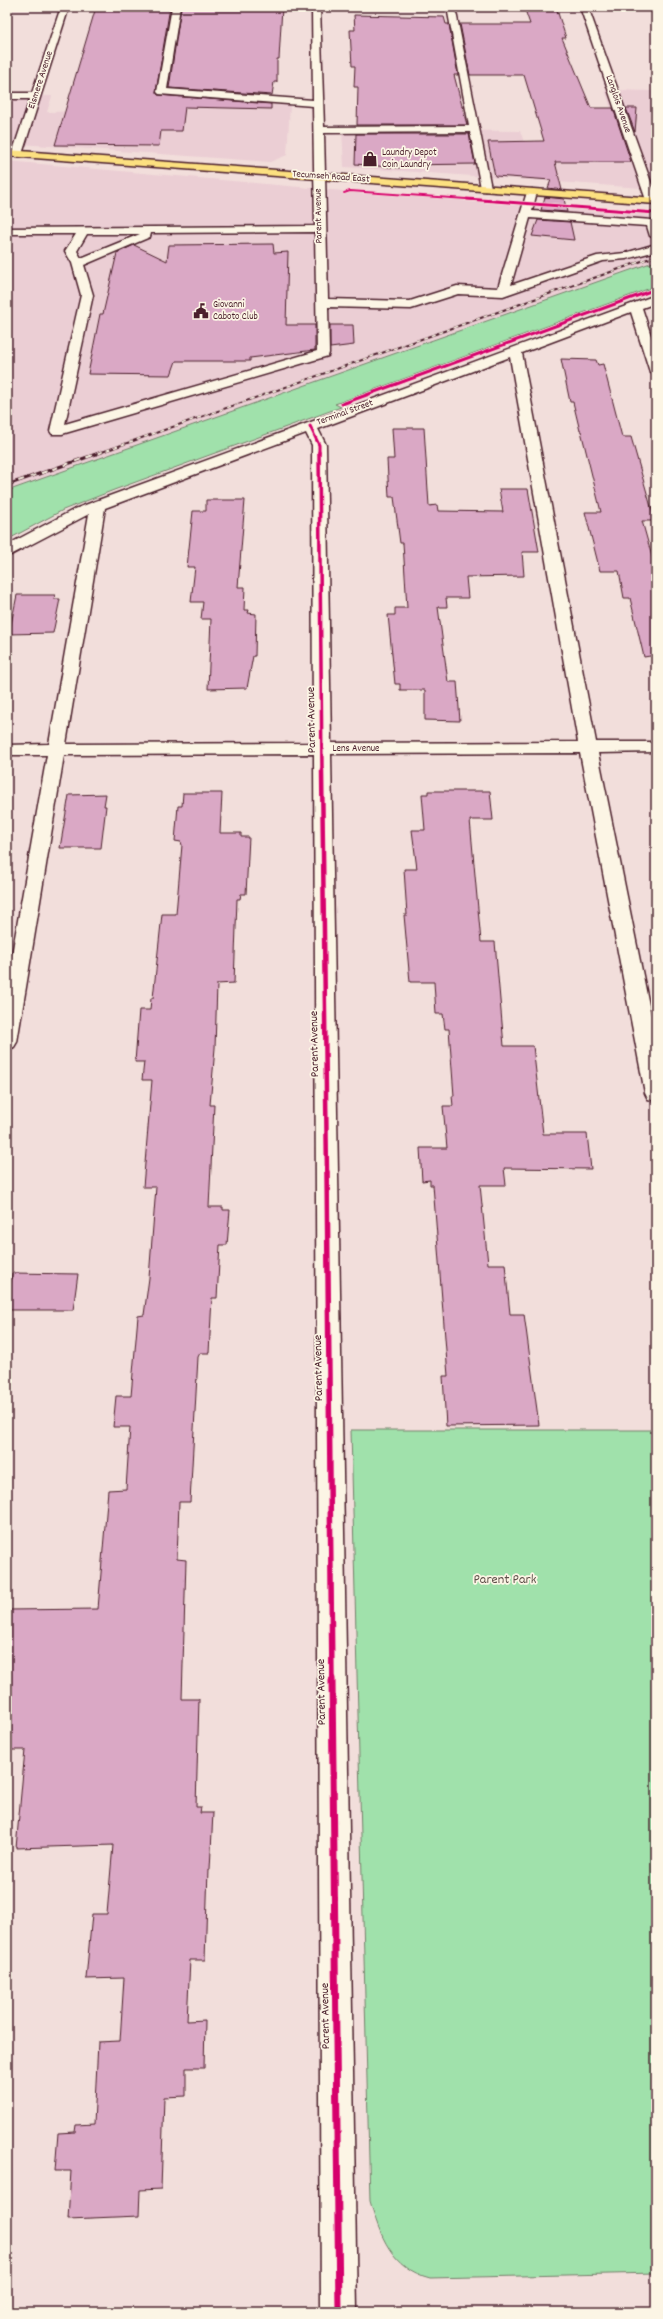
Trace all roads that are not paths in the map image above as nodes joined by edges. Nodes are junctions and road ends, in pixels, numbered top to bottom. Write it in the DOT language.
graph roads {
  1 [pos="65,7"];
  2 [pos="176,7"];
  3 [pos="316,7"];
  4 [pos="451,7"];
  5 [pos="584,7"];
  6 [pos="7,96"];
  7 [pos="36,96"];
  8 [pos="317,103"];
  9 [pos="476,129"];
  10 [pos="318,130"];
  11 [pos="12,153"];
  12 [pos="318,176"];
  13 [pos="486,188"];
  14 [pos="532,192"];
  15 [pos="654,201"];
  16 [pos="526,214"];
  17 [pos="320,229"];
  18 [pos="156,230"];
  19 [pos="7,231"];
  20 [pos="83,231"];
  21 [pos="656,236"];
  22 [pos="656,246"];
  23 [pos="78,263"];
  24 [pos="503,292"];
  25 [pos="656,299"];
  26 [pos="322,303"];
  27 [pos="636,307"];
  28 [pos="515,351"];
  29 [pos="656,372"];
  30 [pos="310,426"];
  31 [pos="98,505"];
  32 [pos="11,548"];
  33 [pos="588,747"];
  34 [pos="656,747"];
  35 [pos="322,749"];
  36 [pos="7,750"];
  37 [pos="56,750"];
  38 [pos="7,1042"];
  39 [pos="656,1093"];
  40 [pos="339,2312"];
  1 -- 7 [label="street, Elsmere Avenue"];
  2 -- 8 [label="street"];
  3 -- 8 [label="street, Parent Avenue"];
  4 -- 9 [label="street"];
  5 -- 15 [label="street, Langlois Avenue"];
  6 -- 7 [label="street"];
  7 -- 11 [label="street, Elsmere Avenue"];
  8 -- 10 [label="street, Parent Avenue"];
  9 -- 10 [label="street"];
  9 -- 13 [label="street"];
  10 -- 12 [label="street, Parent Avenue"];
  11 -- 12 [label="main road, Tecumseh Road East"];
  12 -- 13 [label="main road, Tecumseh Road East"];
  12 -- 17 [label="street, Parent Avenue"];
  13 -- 14 [label="main road, Tecumseh Road East"];
  14 -- 15 [label="main road, Tecumseh Road East"];
  14 -- 16 [label="street"];
  16 -- 21 [label="street"];
  16 -- 24 [label="street"];
  17 -- 18 [label="street"];
  17 -- 26 [label="street, Parent Avenue"];
  18 -- 20 [label="street"];
  18 -- 23 [label="street"];
  19 -- 20 [label="street"];
  20 -- 23 [label="street"];
  22 -- 24 [label="street"];
  23 -- 26 [label="street, Parent Avenue"];
  24 -- 26 [label="street"];
  25 -- 27 [label="street, Terminal Street"];
  27 -- 28 [label="street, Terminal Street"];
  27 -- 29 [label="street"];
  28 -- 30 [label="street, Terminal Street"];
  28 -- 33 [label="street"];
  30 -- 31 [label="street, Terminal Street"];
  30 -- 35 [label="street, Parent Avenue"];
  31 -- 32 [label="street, Terminal Street"];
  31 -- 37 [label="street"];
  33 -- 34 [label="street, Lens Avenue"];
  33 -- 35 [label="street, Lens Avenue"];
  33 -- 39 [label="street"];
  35 -- 37 [label="street, Lens Avenue"];
  35 -- 40 [label="street, Parent Avenue"];
  36 -- 37 [label="street, Lens Avenue"];
  37 -- 38 [label="street"];
}
